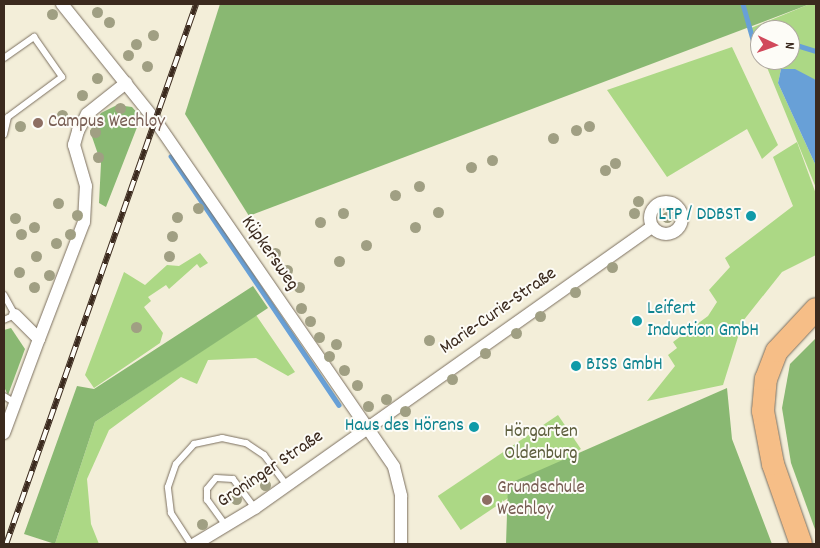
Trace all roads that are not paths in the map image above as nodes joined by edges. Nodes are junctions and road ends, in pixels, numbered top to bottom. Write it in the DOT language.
graph roads {
  1 [pos="62,4"];
  2 [pos="4,58"];
  3 [pos="126,83"];
  4 [pos="6,114"];
  5 [pos="4,135"];
  6 [pos="652,226"];
  7 [pos="4,295"];
  8 [pos="815,310"];
  9 [pos="10,318"];
  10 [pos="39,338"];
  11 [pos="4,396"];
  12 [pos="15,403"];
  13 [pos="367,427"];
  14 [pos="4,433"];
  15 [pos="287,485"];
  16 [pos="255,508"];
  17 [pos="224,523"];
  18 [pos="191,544"];
  19 [pos="195,544"];
  20 [pos="401,544"];
  21 [pos="801,544"];
  1 -- 3 [label="street, Küpkersweg"];
  2 -- 4 [label="lane"];
  3 -- 10 [label="street"];
  3 -- 13 [label="street, Küpkersweg"];
  4 -- 5 [label="lane"];
  6 -- 13 [label="street, Marie-Curie-Straße"];
  7 -- 9 [label="lane"];
  8 -- 21 [label="highway"];
  9 -- 10 [label="street"];
  10 -- 12 [label="street"];
  11 -- 12 [label="lane"];
  12 -- 14 [label="street"];
  13 -- 15 [label="street, Groninger Straße"];
  13 -- 20 [label="street, Küpkersweg"];
  15 -- 16 [label="street, Groninger Straße"];
  15 -- 18 [label="lane"];
  16 -- 17 [label="street, Groninger Straße"];
  16 -- 17 [label="lane"];
  17 -- 19 [label="street, Groninger Straße"];
}
